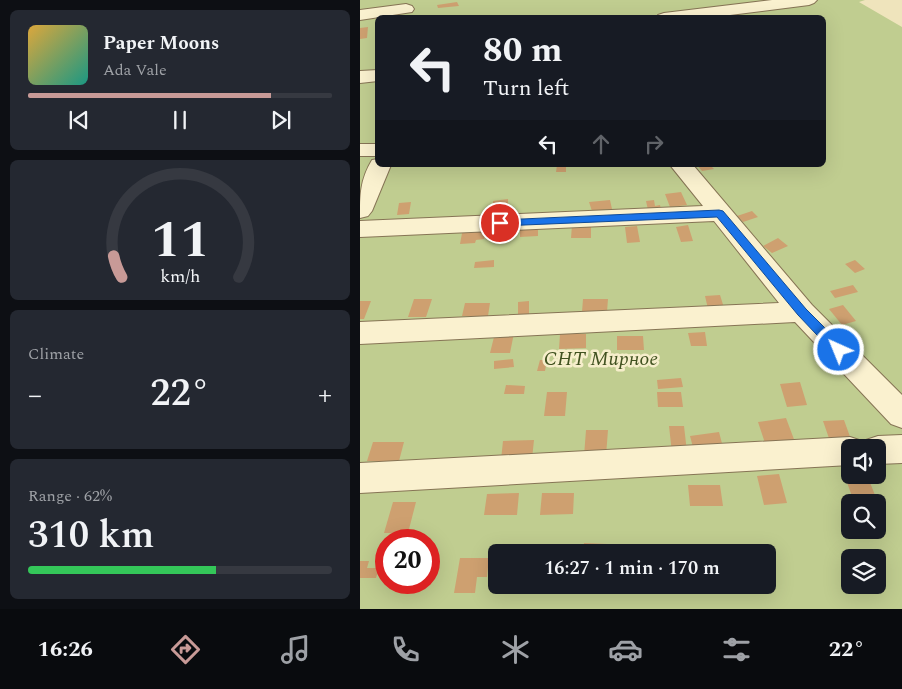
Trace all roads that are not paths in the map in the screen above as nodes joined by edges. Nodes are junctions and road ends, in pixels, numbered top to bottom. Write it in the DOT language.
graph roads {
  1 [pos="809,0"];
  2 [pos="405,9"];
  3 [pos="360,15"];
  4 [pos="688,15"];
  5 [pos="375,75"];
  6 [pos="360,77"];
  7 [pos="360,150"];
  8 [pos="375,150"];
  9 [pos="379,167"];
  10 [pos="683,167"];
  11 [pos="360,212"];
  12 [pos="719,213"];
  13 [pos="360,229"];
  14 [pos="802,312"];
  15 [pos="360,333"];
  16 [pos="902,415"];
  17 [pos="902,449"];
  18 [pos="886,450"];
  19 [pos="841,452"];
  20 [pos="360,478"];
  1 -- 4 [label="street"];
  2 -- 3 [label="street"];
  5 -- 6 [label="street"];
  7 -- 8 [label="street"];
  9 -- 11 [label="street"];
  10 -- 12 [label="street"];
  12 -- 13 [label="street"];
  12 -- 14 [label="street"];
  14 -- 15 [label="street"];
  14 -- 16 [label="street"];
  17 -- 18 [label="street"];
  19 -- 20 [label="street"];
}
